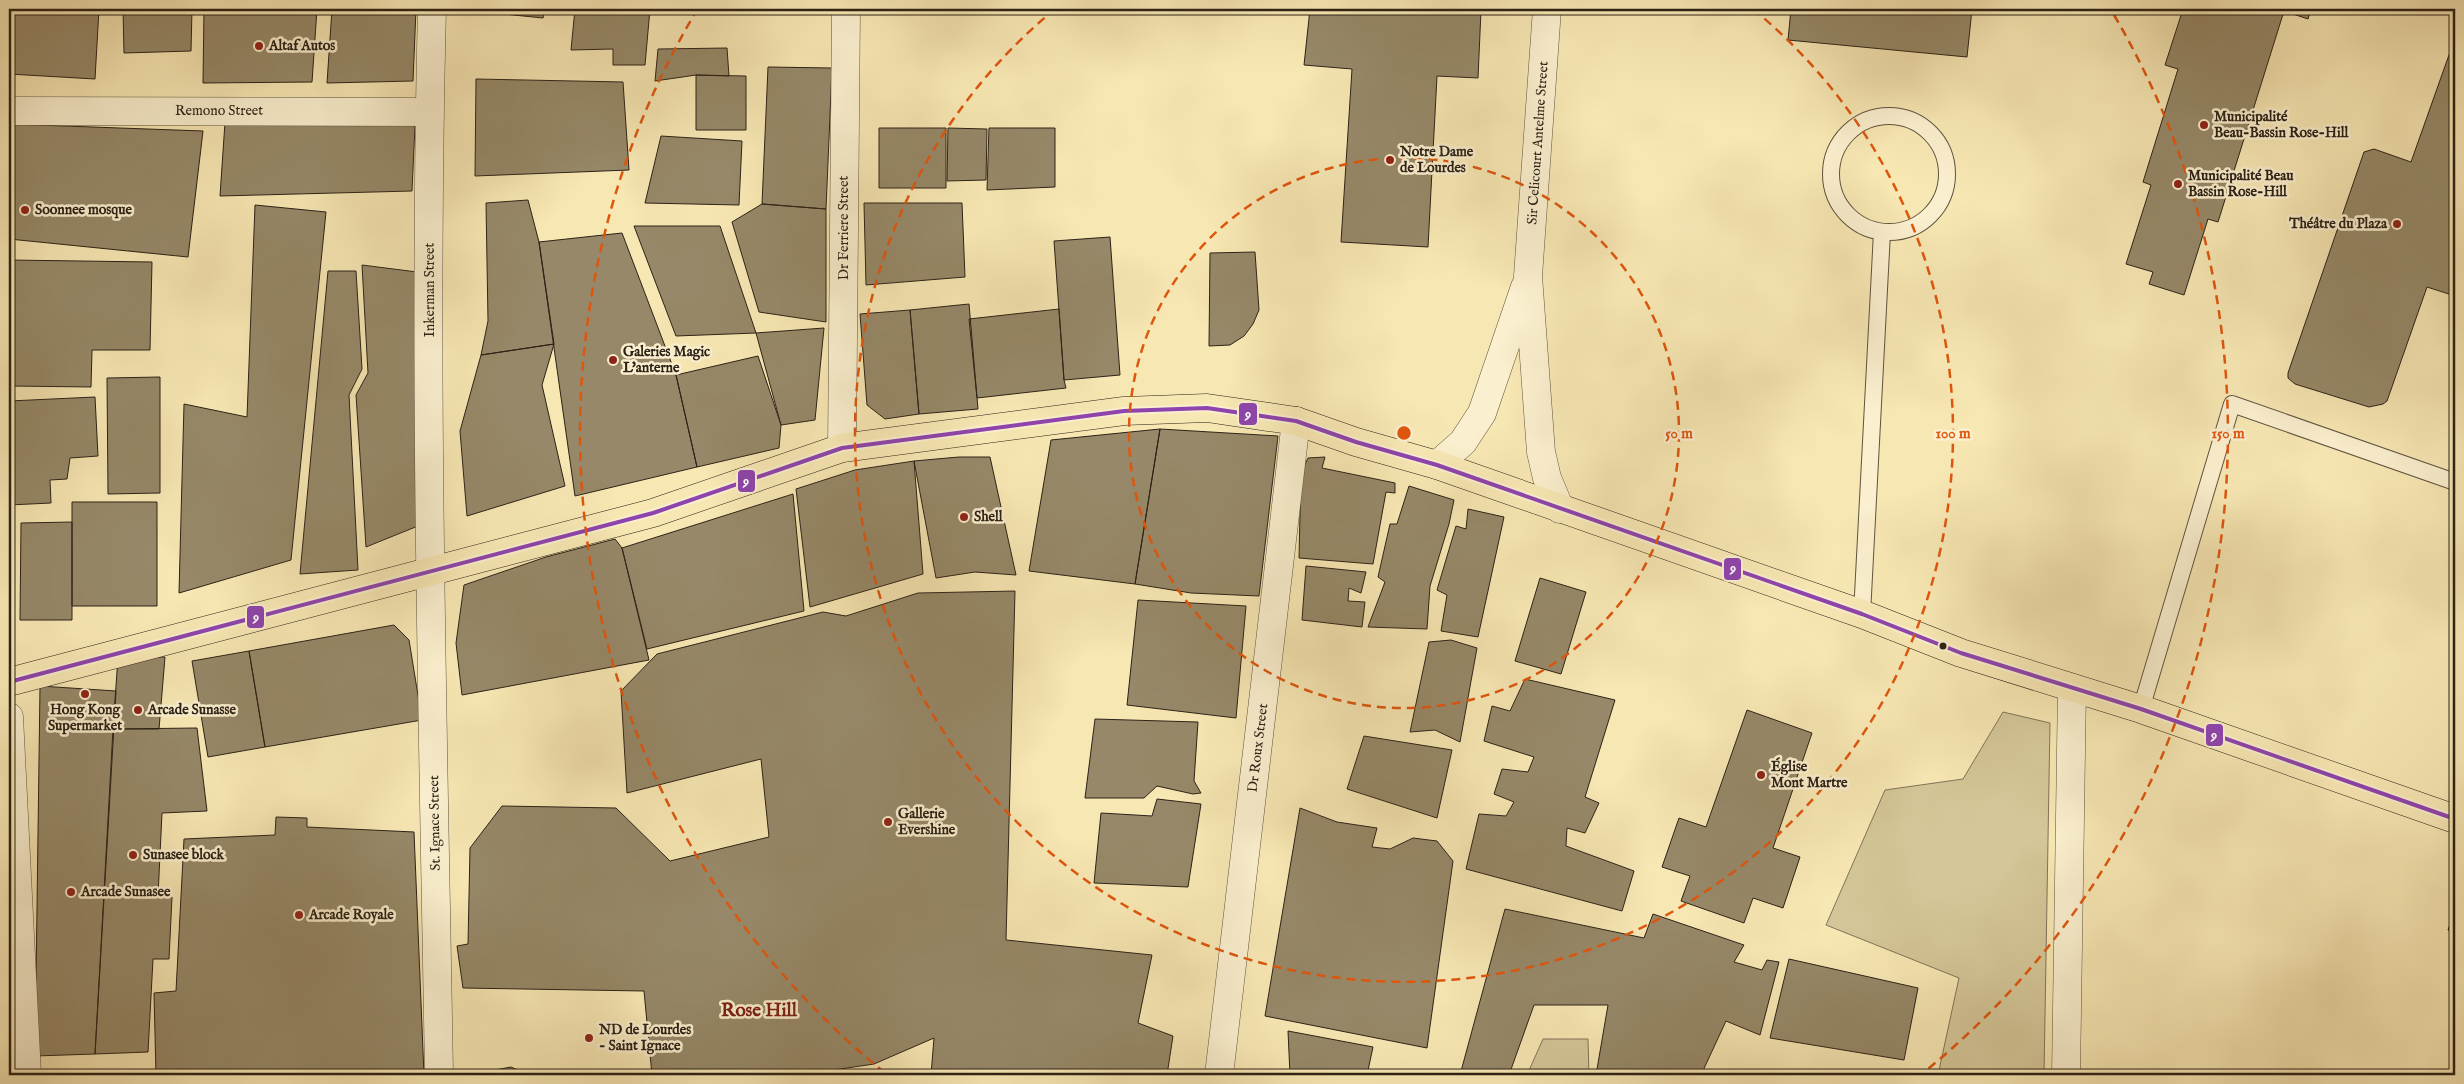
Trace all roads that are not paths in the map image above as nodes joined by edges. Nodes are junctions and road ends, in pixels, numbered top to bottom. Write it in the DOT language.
graph roads {
  1 [pos="432,9"];
  2 [pos="846,9"];
  3 [pos="1547,9"];
  4 [pos="9,111"];
  5 [pos="429,112"];
  6 [pos="1882,232"];
  7 [pos="1528,276"];
  8 [pos="1296,421"];
  9 [pos="842,448"];
  10 [pos="1437,465"];
  11 [pos="2455,482"];
  12 [pos="1560,509"];
  13 [pos="430,572"];
  14 [pos="1862,614"];
  15 [pos="9,682"];
  16 [pos="2072,688"];
  17 [pos="2141,709"];
  18 [pos="9,717"];
  19 [pos="2455,819"];
  20 [pos="27,1075"];
  21 [pos="439,1075"];
  22 [pos="1219,1075"];
  23 [pos="2066,1075"];
  1 -- 5 [label="street, Inkerman Street"];
  2 -- 9 [label="street, Dr Ferriere Street"];
  3 -- 7 [label="street, Sir Celicourt Antelme Street"];
  4 -- 5 [label="street, Remono Street"];
  5 -- 13 [label="street, Inkerman Street"];
  6 -- 6 [label="lane"];
  6 -- 14 [label="lane"];
  7 -- 10 [label="street, Sir Celicourt Antelme Street"];
  7 -- 12 [label="street, Sir Celicourt Antelme Street"];
  8 -- 9 [label="main road"];
  8 -- 10 [label="main road"];
  8 -- 22 [label="street, Dr Roux Street"];
  9 -- 13 [label="main road"];
  10 -- 12 [label="main road"];
  11 -- 17 [label="lane"];
  12 -- 14 [label="main road"];
  13 -- 15 [label="main road"];
  13 -- 21 [label="street, St. Ignace Street"];
  14 -- 16 [label="main road"];
  16 -- 17 [label="main road"];
  16 -- 23 [label="street"];
  17 -- 19 [label="main road"];
  18 -- 20 [label="street"];
}
